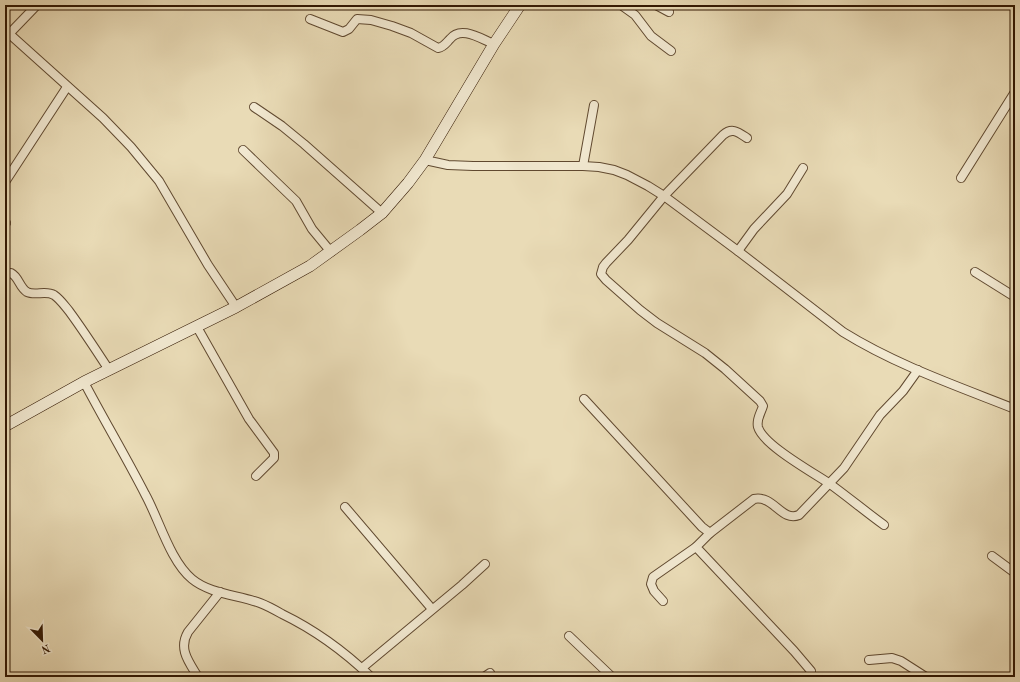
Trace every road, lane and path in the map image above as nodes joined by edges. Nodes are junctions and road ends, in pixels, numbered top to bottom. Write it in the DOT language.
graph roads {
  1 [pos="37,5"];
  2 [pos="520,5"];
  3 [pos="621,5"];
  4 [pos="656,5"];
  5 [pos="669,12"];
  6 [pos="310,19"];
  7 [pos="7,32"];
  8 [pos="494,44"];
  9 [pos="671,51"];
  10 [pos="67,87"];
  11 [pos="1015,92"];
  12 [pos="594,105"];
  13 [pos="254,107"];
  14 [pos="747,138"];
  15 [pos="243,150"];
  16 [pos="425,160"];
  17 [pos="583,166"];
  18 [pos="803,168"];
  19 [pos="961,178"];
  20 [pos="5,182"];
  21 [pos="664,196"];
  22 [pos="382,212"];
  23 [pos="738,251"];
  24 [pos="331,252"];
  25 [pos="975,272"];
  26 [pos="5,275"];
  27 [pos="1015,297"];
  28 [pos="236,307"];
  29 [pos="197,326"];
  30 [pos="109,370"];
  31 [pos="918,370"];
  32 [pos="84,382"];
  33 [pos="584,399"];
  34 [pos="1015,409"];
  35 [pos="5,426"];
  36 [pos="256,476"];
  37 [pos="830,484"];
  38 [pos="345,507"];
  39 [pos="884,525"];
  40 [pos="710,533"];
  41 [pos="696,547"];
  42 [pos="992,556"];
  43 [pos="485,564"];
  44 [pos="1015,573"];
  45 [pos="220,592"];
  46 [pos="663,601"];
  47 [pos="432,609"];
  48 [pos="570,636"];
  49 [pos="869,660"];
  50 [pos="362,668"];
  51 [pos="810,671"];
  52 [pos="198,677"];
  53 [pos="371,677"];
  54 [pos="612,677"];
  55 [pos="926,677"];
  1 -- 7 [label="street"];
  2 -- 8 [label="main road"];
  3 -- 9 [label="street"];
  4 -- 5 [label="street"];
  6 -- 8 [label="street"];
  7 -- 10 [label="street"];
  8 -- 16 [label="main road"];
  10 -- 20 [label="street"];
  10 -- 28 [label="street"];
  11 -- 19 [label="street"];
  12 -- 17 [label="street"];
  13 -- 22 [label="street"];
  14 -- 21 [label="street"];
  15 -- 24 [label="street"];
  16 -- 17 [label="street"];
  16 -- 22 [label="main road"];
  17 -- 21 [label="street"];
  18 -- 23 [label="street"];
  21 -- 23 [label="street"];
  21 -- 37 [label="street"];
  22 -- 24 [label="main road"];
  23 -- 31 [label="street"];
  24 -- 28 [label="main road"];
  25 -- 27 [label="street"];
  26 -- 30 [label="street"];
  28 -- 29 [label="main road"];
  29 -- 30 [label="main road"];
  29 -- 36 [label="street"];
  30 -- 32 [label="main road"];
  31 -- 34 [label="street"];
  31 -- 37 [label="street"];
  32 -- 35 [label="main road"];
  32 -- 45 [label="street"];
  33 -- 40 [label="street"];
  37 -- 39 [label="street"];
  37 -- 40 [label="street"];
  38 -- 47 [label="street"];
  40 -- 41 [label="street"];
  41 -- 46 [label="street"];
  41 -- 51 [label="street"];
  42 -- 44 [label="street"];
  43 -- 47 [label="street"];
  45 -- 50 [label="street"];
  45 -- 52 [label="street"];
  47 -- 50 [label="street"];
  48 -- 54 [label="street"];
  49 -- 55 [label="street"];
  50 -- 53 [label="street"];
}
